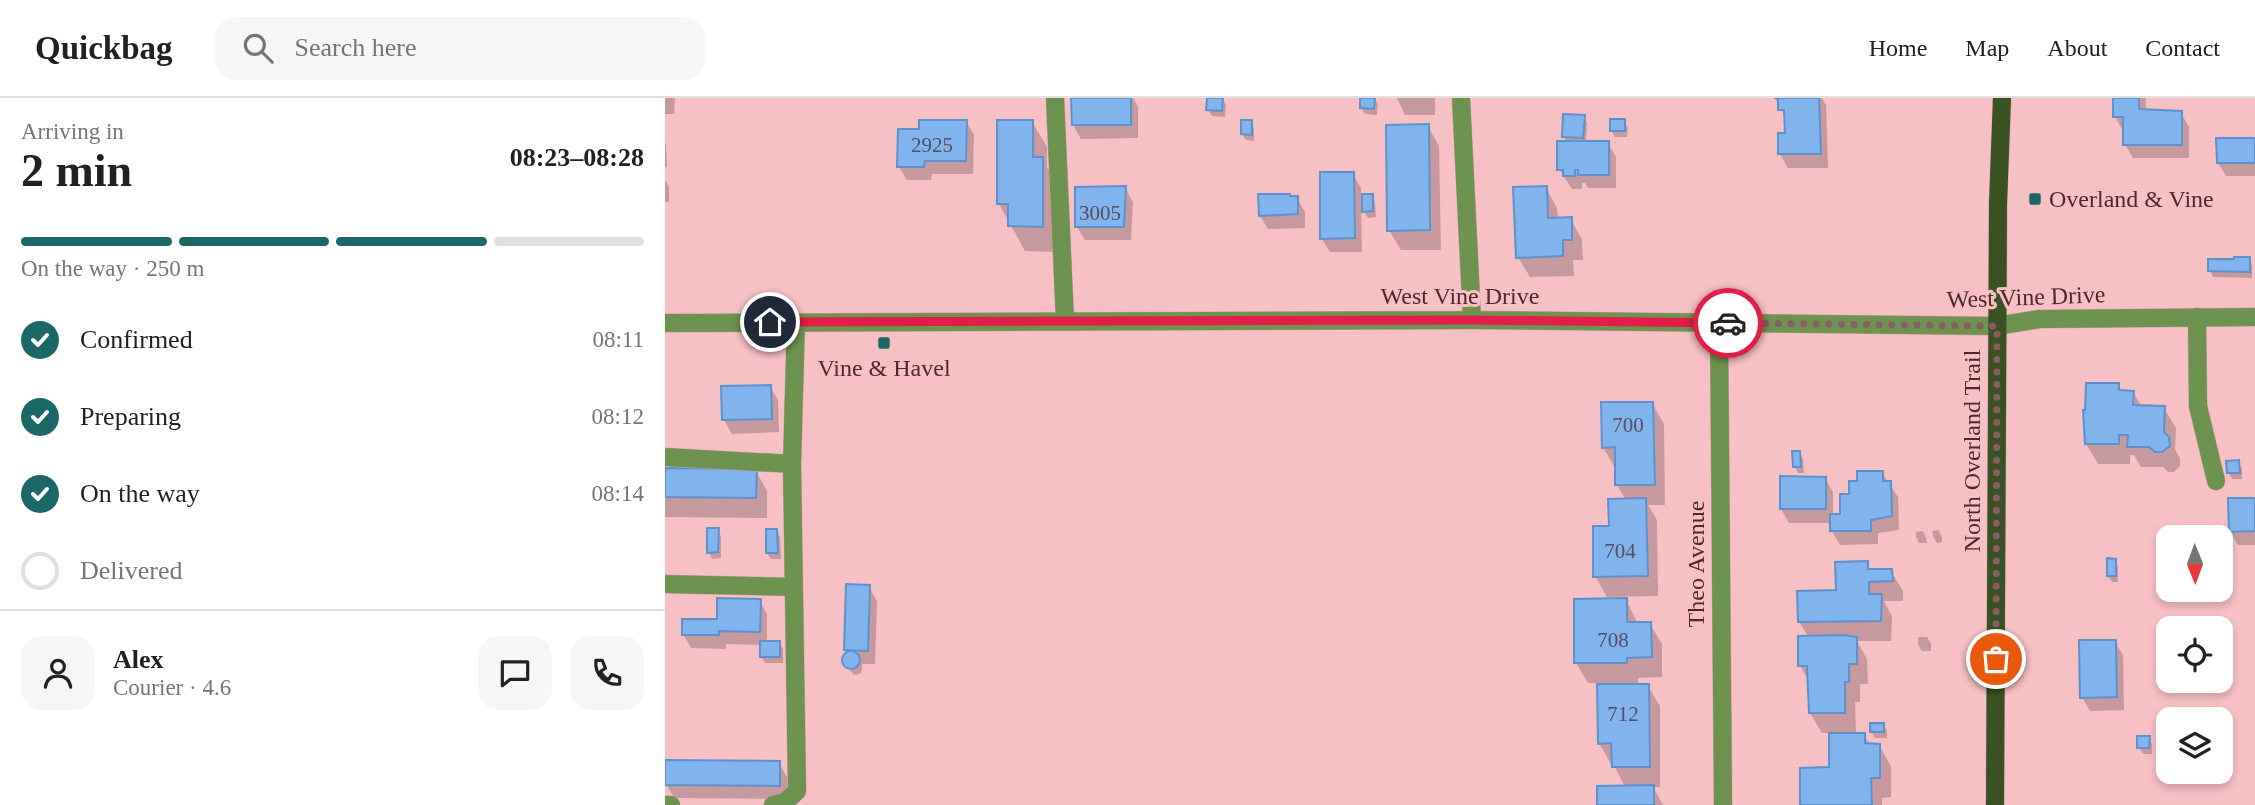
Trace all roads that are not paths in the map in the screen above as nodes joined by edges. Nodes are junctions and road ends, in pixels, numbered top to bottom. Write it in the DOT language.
graph roads {
  1 [pos="1055,98"];
  2 [pos="1461,98"];
  3 [pos="2002,98"];
  4 [pos="2197,317"];
  5 [pos="2255,317"];
  6 [pos="1472,320"];
  7 [pos="1065,321"];
  8 [pos="796,322"];
  9 [pos="665,323"];
  10 [pos="1719,323"];
  11 [pos="1997,326"];
  12 [pos="665,457"];
  13 [pos="792,464"];
  14 [pos="2217,481"];
  15 [pos="665,584"];
  16 [pos="794,587"];
  17 [pos="665,805"];
  18 [pos="671,805"];
  19 [pos="773,805"];
  20 [pos="1723,805"];
  21 [pos="1995,805"];
  1 -- 7 [label="street"];
  2 -- 6 [label="street"];
  3 -- 11 [label="main road, North Overland Trail"];
  4 -- 5 [label="street, West Vine Drive"];
  4 -- 11 [label="street, West Vine Drive"];
  4 -- 14 [label="street"];
  6 -- 7 [label="street, West Vine Drive"];
  6 -- 10 [label="street, West Vine Drive"];
  7 -- 8 [label="street, West Vine Drive"];
  8 -- 9 [label="street, West Vine Drive"];
  8 -- 13 [label="street"];
  10 -- 11 [label="street, West Vine Drive"];
  10 -- 20 [label="street, Theo Avenue"];
  11 -- 21 [label="main road, North Overland Trail"];
  12 -- 13 [label="street"];
  13 -- 16 [label="street"];
  15 -- 16 [label="street"];
  16 -- 19 [label="street"];
  17 -- 18 [label="street"];
}
